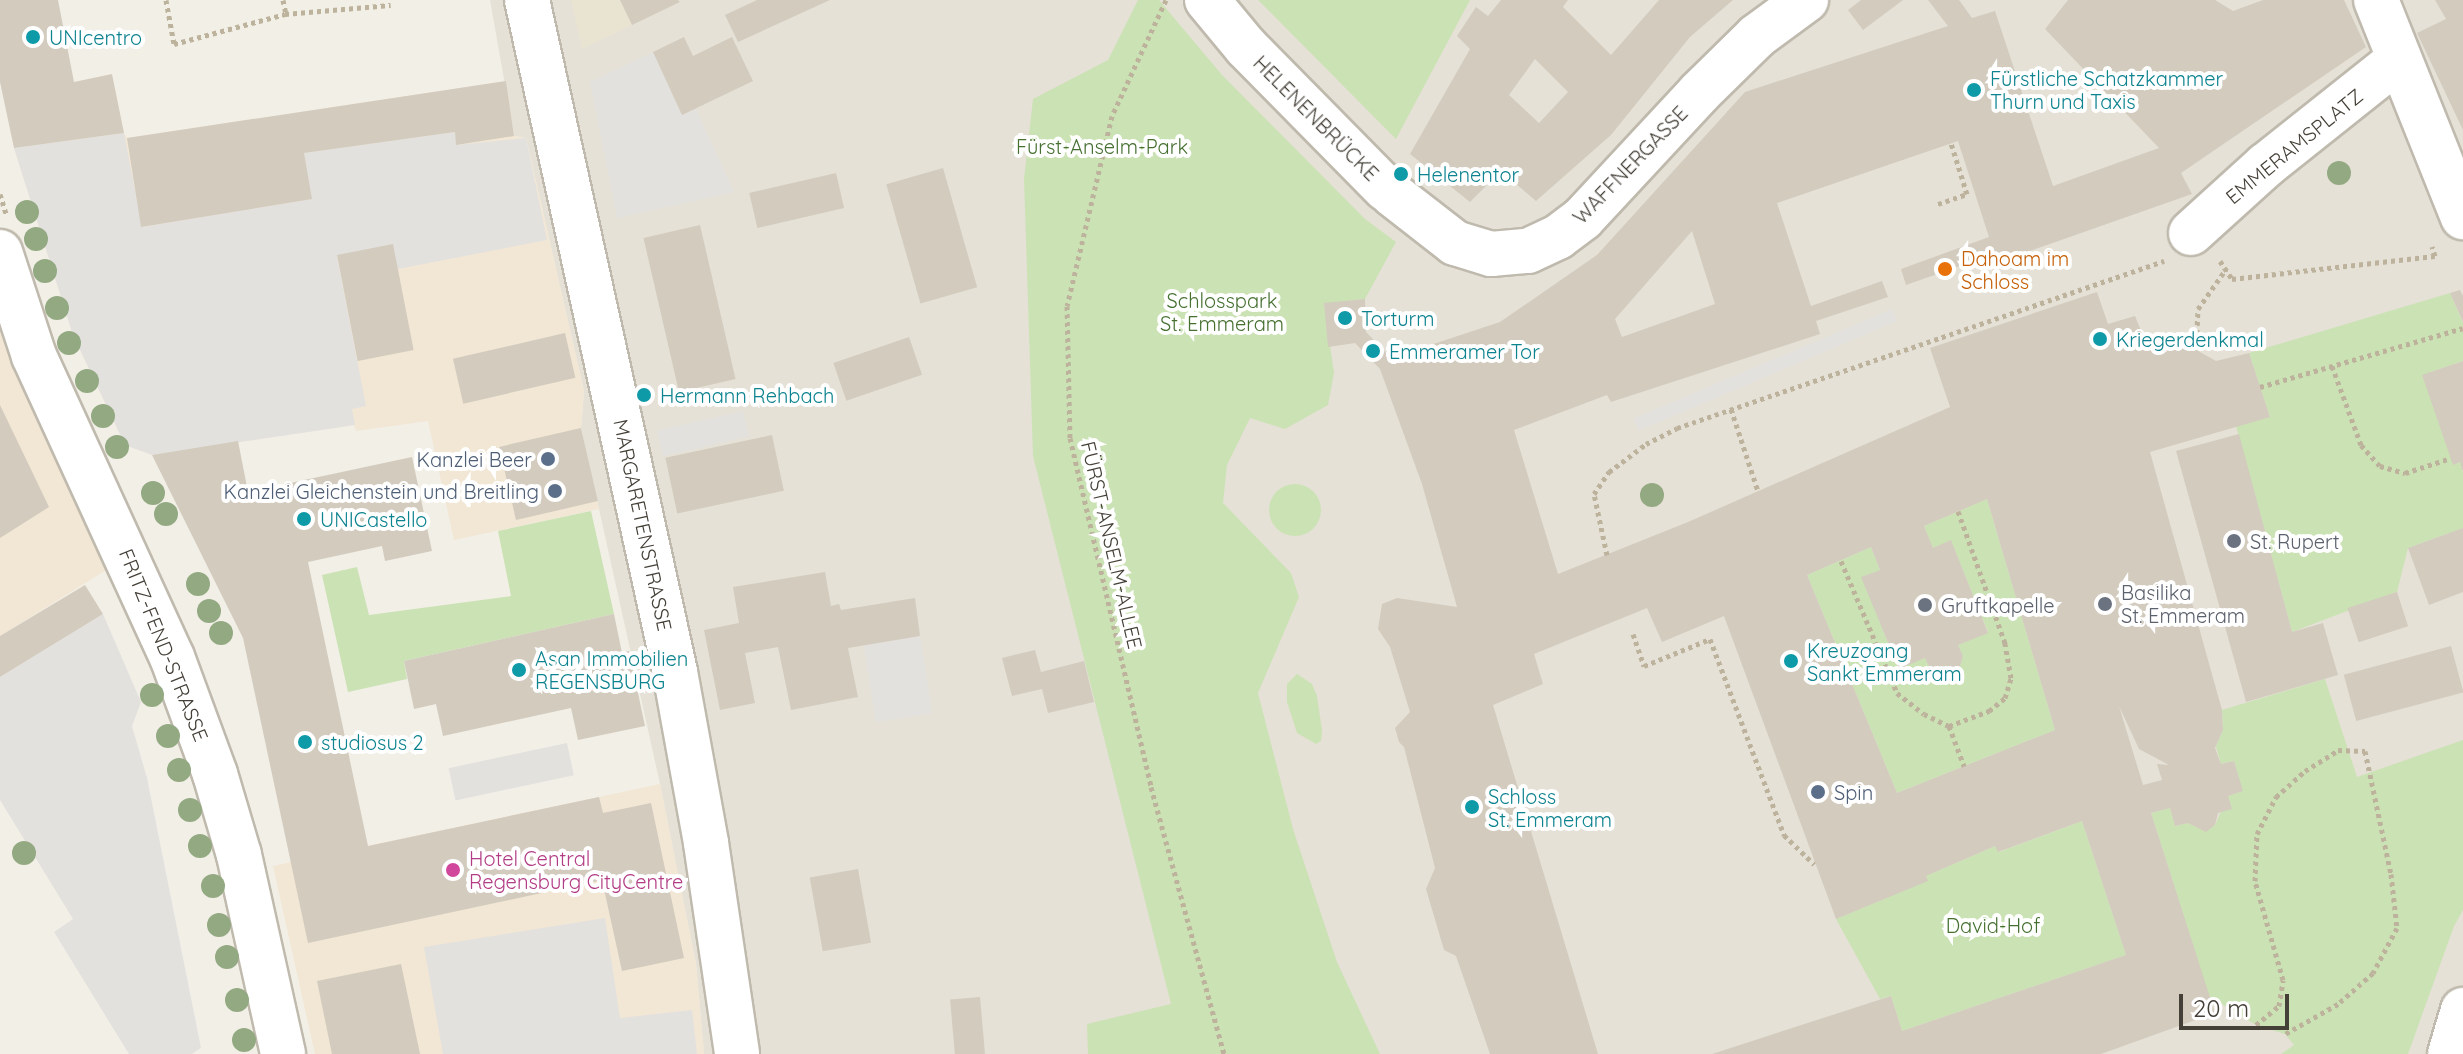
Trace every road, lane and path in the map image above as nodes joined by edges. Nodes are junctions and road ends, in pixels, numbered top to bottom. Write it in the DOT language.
graph roads {
  1 [pos="166,0"];
  2 [pos="283,0"];
  3 [pos="527,0"];
  4 [pos="1166,0"];
  5 [pos="1207,0"];
  6 [pos="1806,0"];
  7 [pos="2376,0"];
  8 [pos="391,5"];
  9 [pos="286,14"];
  10 [pos="2398,60"];
  11 [pos="1951,143"];
  12 [pos="1389,192"];
  13 [pos="1938,204"];
  14 [pos="2463,217"];
  15 [pos="2432,246"];
  16 [pos="2192,249"];
  17 [pos="0,252"];
  18 [pos="2226,269"];
  19 [pos="2463,328"];
  20 [pos="2196,349"];
  21 [pos="2332,366"];
  22 [pos="2260,387"];
  23 [pos="1731,409"];
  24 [pos="2451,458"];
  25 [pos="1758,491"];
  26 [pos="1958,511"];
  27 [pos="1607,555"];
  28 [pos="1841,561"];
  29 [pos="1633,634"];
  30 [pos="1949,726"];
  31 [pos="1964,766"];
  32 [pos="1814,864"];
  33 [pos="2463,1010"];
  34 [pos="2256,1025"];
  35 [pos="2285,1034"];
  36 [pos="283,1054"];
  37 [pos="737,1054"];
  38 [pos="1224,1054"];
  39 [pos="2450,1054"];
  1 -- 9 [label="path"];
  2 -- 9 [label="path"];
  3 -- 37 [label="street, MARGARETENSTRASSE"];
  4 -- 38 [label="path, FÜRST-ANSELM-ALLEE"];
  5 -- 12 [label="street, HELENENBRÜCKE"];
  6 -- 12 [label="street, WAFFNERGASSE"];
  7 -- 10 [label="street"];
  8 -- 9 [label="path"];
  10 -- 14 [label="street"];
  10 -- 16 [label="street, EMMERAMSPLATZ"];
  11 -- 13 [label="path"];
  15 -- 18 [label="path"];
  16 -- 18 [label="path"];
  16 -- 23 [label="path"];
  17 -- 36 [label="street, FRITZ-FEND-STRASSE"];
  18 -- 20 [label="path"];
  19 -- 21 [label="path"];
  21 -- 22 [label="path"];
  21 -- 24 [label="path"];
  23 -- 25 [label="path"];
  23 -- 27 [label="path"];
  26 -- 30 [label="path"];
  28 -- 30 [label="path"];
  29 -- 32 [label="path"];
  30 -- 31 [label="path"];
  33 -- 39 [label="street"];
  34 -- 35 [label="path"];
}
